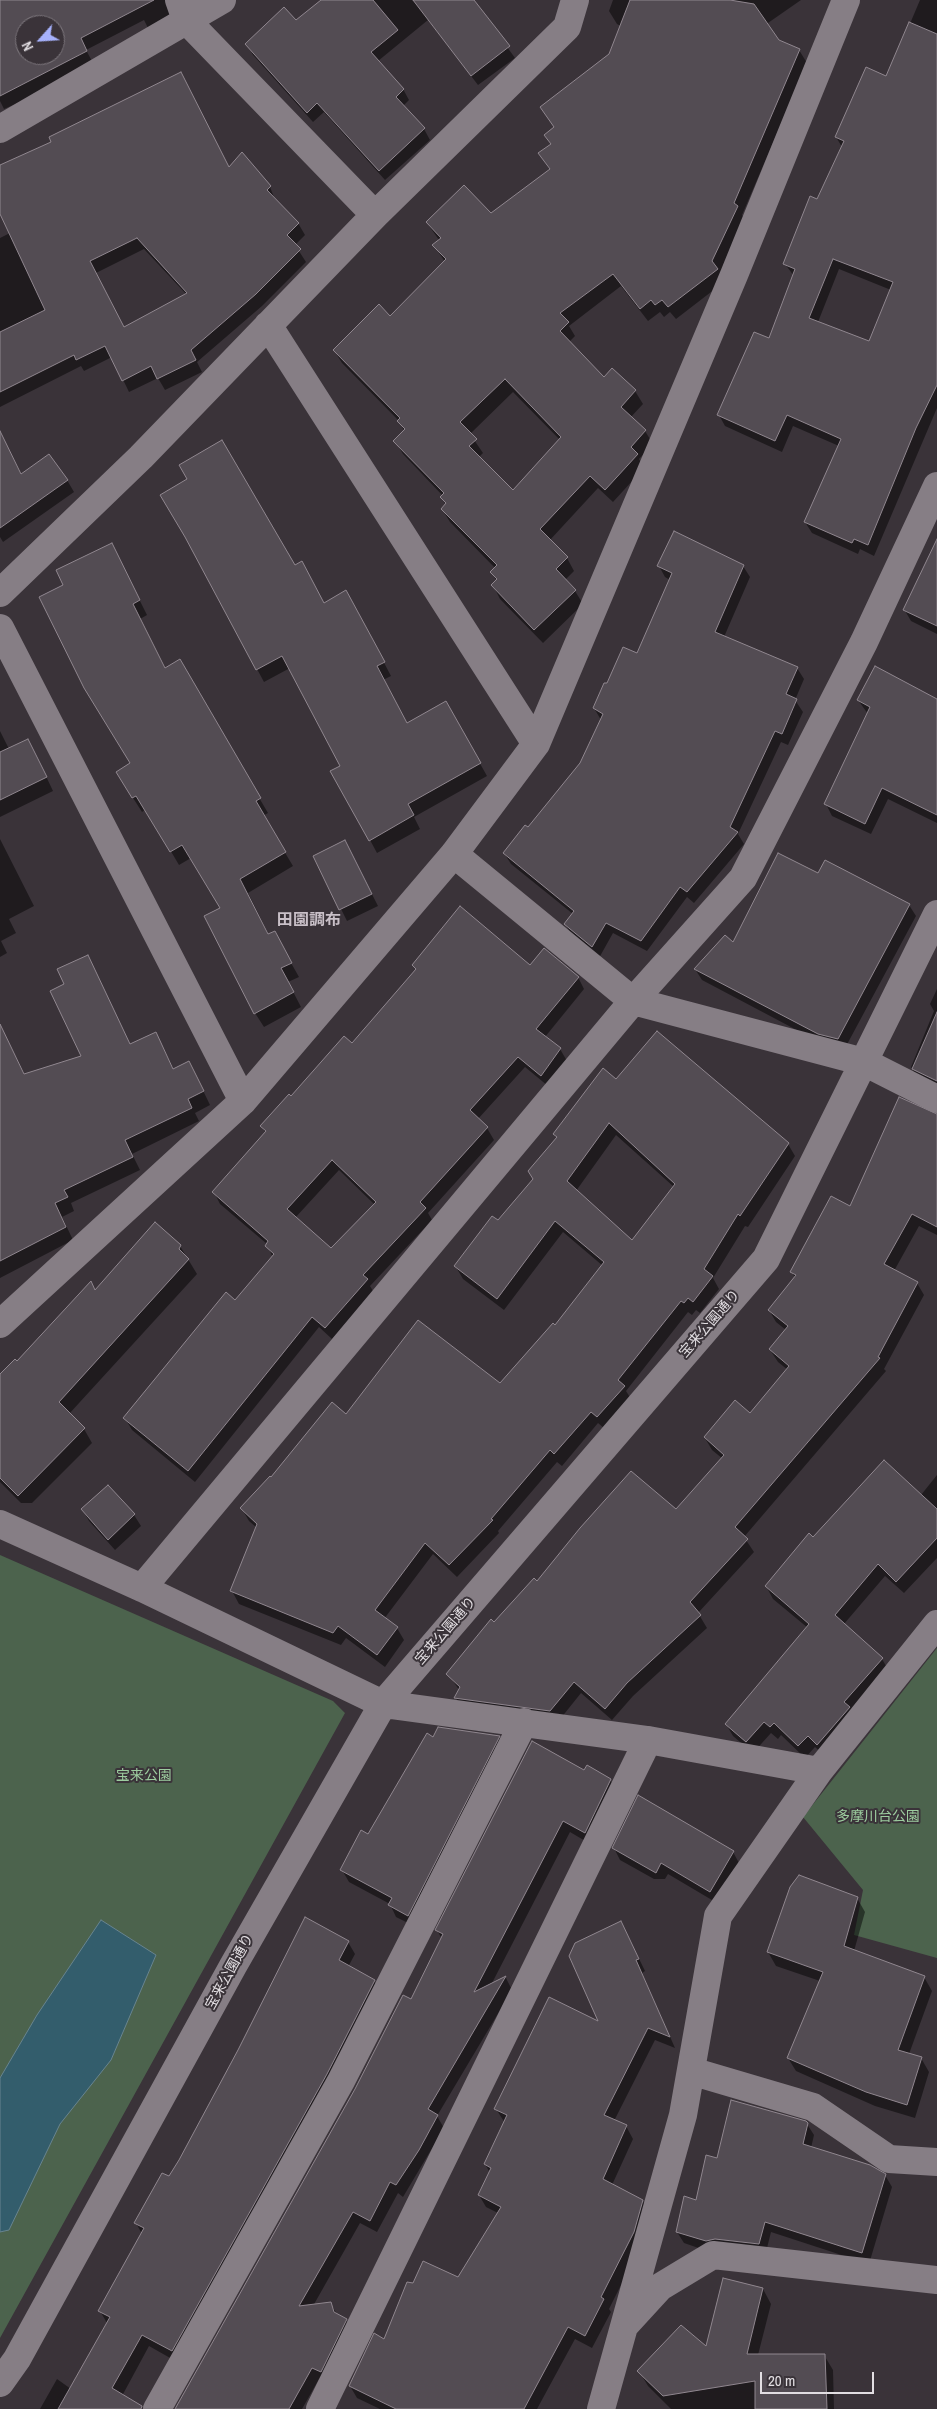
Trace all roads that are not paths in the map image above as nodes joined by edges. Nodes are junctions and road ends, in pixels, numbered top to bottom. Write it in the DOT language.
graph roads {
  1 [pos="222,0"];
  2 [pos="575,0"];
  3 [pos="846,0"];
  4 [pos="182,10"];
  5 [pos="0,129"];
  6 [pos="375,215"];
  7 [pos="268,325"];
  8 [pos="937,486"];
  9 [pos="0,593"];
  10 [pos="0,628"];
  11 [pos="536,744"];
  12 [pos="454,854"];
  13 [pos="937,914"];
  14 [pos="633,1001"];
  15 [pos="864,1062"];
  16 [pos="937,1099"];
  17 [pos="243,1101"];
  18 [pos="0,1324"];
  19 [pos="0,1524"];
  20 [pos="142,1588"];
  21 [pos="937,1624"];
  22 [pos="383,1704"];
  23 [pos="524,1722"];
  24 [pos="648,1740"];
  25 [pos="819,1771"];
  26 [pos="691,2071"];
  27 [pos="937,2162"];
  28 [pos="937,2280"];
  29 [pos="624,2326"];
  30 [pos="0,2383"];
  31 [pos="157,2409"];
  32 [pos="320,2409"];
  33 [pos="601,2409"];
  1 -- 4 [label="street"];
  2 -- 6 [label="street"];
  3 -- 11 [label="street"];
  4 -- 5 [label="street"];
  4 -- 6 [label="street"];
  6 -- 7 [label="street"];
  7 -- 9 [label="street"];
  7 -- 11 [label="street"];
  8 -- 14 [label="street"];
  10 -- 17 [label="street"];
  11 -- 12 [label="street"];
  12 -- 14 [label="street"];
  12 -- 17 [label="street"];
  13 -- 15 [label="street, 宝来公園通り"];
  14 -- 15 [label="street"];
  14 -- 20 [label="street"];
  15 -- 16 [label="street"];
  15 -- 22 [label="street, 宝来公園通り"];
  17 -- 18 [label="street"];
  19 -- 20 [label="street"];
  20 -- 22 [label="street"];
  21 -- 25 [label="street"];
  22 -- 23 [label="street"];
  22 -- 30 [label="street, 宝来公園通り"];
  23 -- 24 [label="street"];
  23 -- 31 [label="street"];
  24 -- 25 [label="street"];
  24 -- 32 [label="street"];
  25 -- 26 [label="street"];
  26 -- 27 [label="street"];
  26 -- 29 [label="street"];
  28 -- 29 [label="street"];
  29 -- 33 [label="street"];
}
